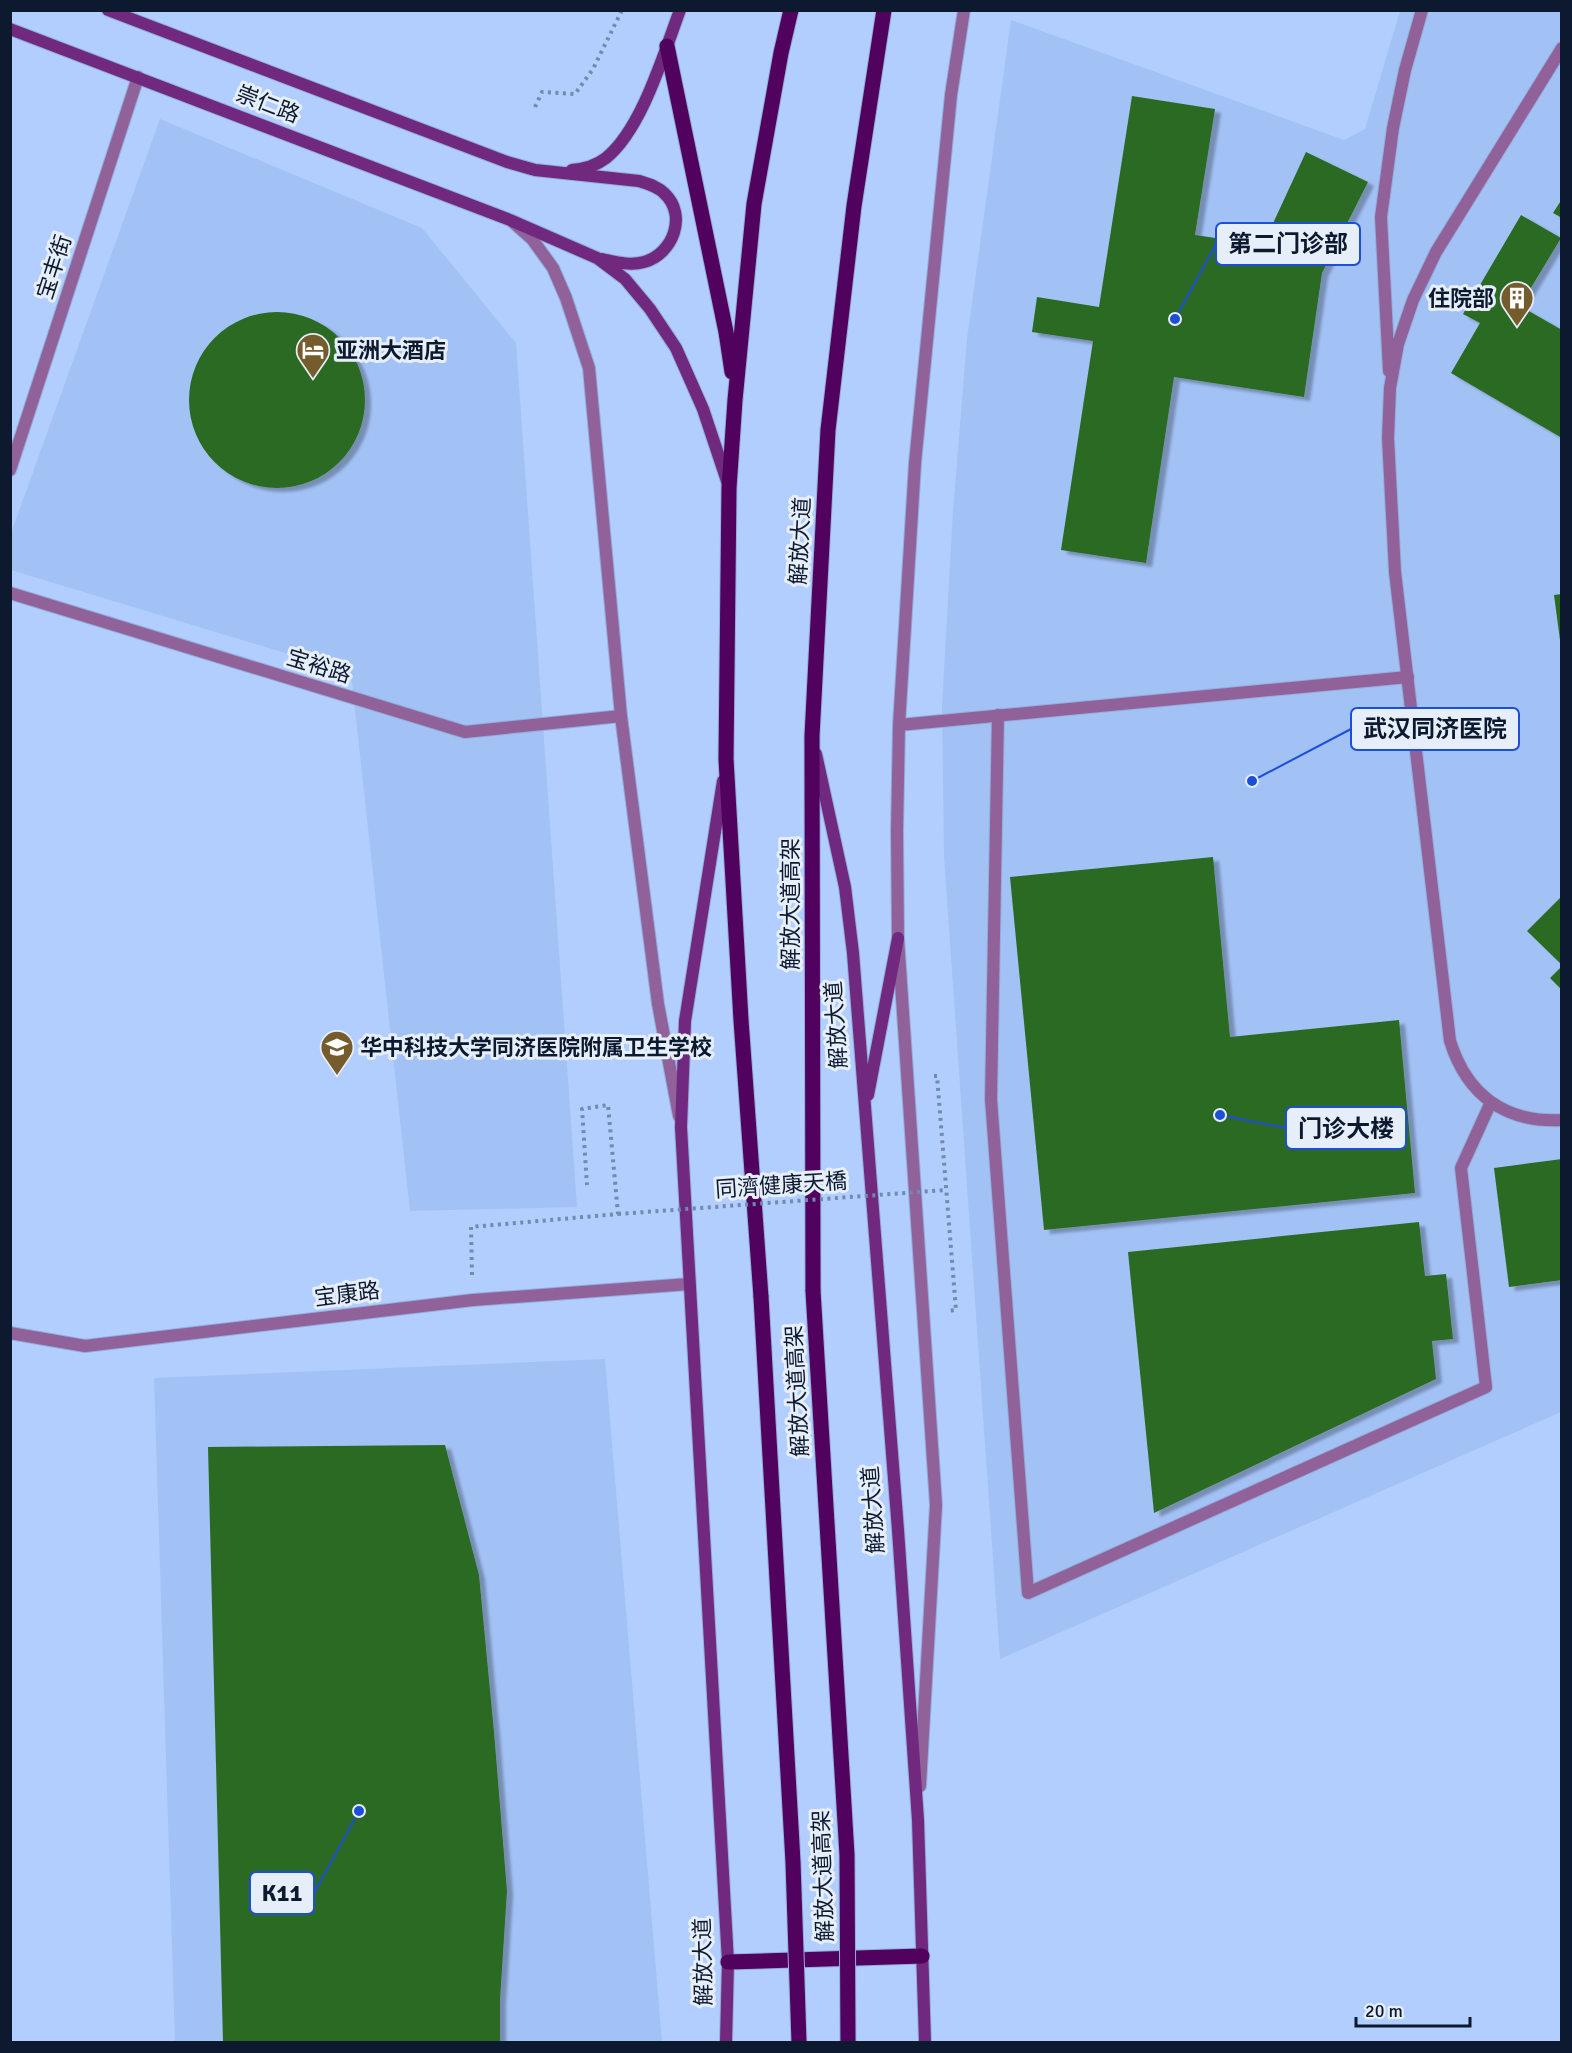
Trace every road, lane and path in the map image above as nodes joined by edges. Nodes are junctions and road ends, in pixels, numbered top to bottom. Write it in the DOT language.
graph roads {
  1 [pos="108,10"];
  2 [pos="622,10"];
  3 [pos="680,10"];
  4 [pos="783,10"];
  5 [pos="790,10"];
  6 [pos="884,10"];
  7 [pos="964,10"];
  8 [pos="1422,10"];
  9 [pos="10,29"];
  10 [pos="667,46"];
  11 [pos="1562,48"];
  12 [pos="781,53"];
  13 [pos="138,77"];
  14 [pos="535,107"];
  15 [pos="556,172"];
  16 [pos="510,220"];
  17 [pos="597,258"];
  18 [pos="1390,388"];
  19 [pos="735,400"];
  20 [pos="10,470"];
  21 [pos="729,488"];
  22 [pos="10,593"];
  23 [pos="1408,677"];
  24 [pos="998,715"];
  25 [pos="621,716"];
  26 [pos="899,724"];
  27 [pos="813,736"];
  28 [pos="726,759"];
  29 [pos="898,938"];
  30 [pos="937,1076"];
  31 [pos="1491,1102"];
  32 [pos="865,1111"];
  33 [pos="1562,1120"];
  34 [pos="681,1127"];
  35 [pos="587,1185"];
  36 [pos="946,1190"];
  37 [pos="618,1214"];
  38 [pos="690,1284"];
  39 [pos="473,1300"];
  40 [pos="956,1310"];
  41 [pos="10,1333"];
  42 [pos="918,1820"];
  43 [pos="922,1956"];
  44 [pos="728,1962"];
  45 [pos="726,2043"];
  46 [pos="799,2043"];
  47 [pos="848,2043"];
  48 [pos="925,2043"];
  1 -- 15 [label="main road, 崇仁路"];
  2 -- 14 [label="path"];
  3 -- 10 [label="main road"];
  4 -- 12 [label="main road, 解放大道"];
  5 -- 12 [label="main road, 解放大道"];
  6 -- 27 [label="main road, 解放大道"];
  7 -- 26 [label="street"];
  8 -- 18 [label="street"];
  9 -- 13 [label="main road, 崇仁路"];
  10 -- 15 [label="main road"];
  10 -- 19 [label="main road"];
  11 -- 18 [label="street"];
  12 -- 19 [label="main road, 解放大道"];
  13 -- 16 [label="main road, 崇仁路"];
  13 -- 20 [label="street, 宝丰街"];
  15 -- 17 [label="main road"];
  16 -- 17 [label="main road, 崇仁路"];
  16 -- 25 [label="street"];
  17 -- 21 [label="main road"];
  18 -- 23 [label="street"];
  19 -- 21 [label="main road, 解放大道"];
  21 -- 28 [label="main road, 解放大道"];
  22 -- 25 [label="street, 宝裕路"];
  23 -- 24 [label="street"];
  23 -- 31 [label="street"];
  24 -- 26 [label="street"];
  24 -- 31 [label="street"];
  25 -- 34 [label="street"];
  26 -- 29 [label="street"];
  27 -- 32 [label="main road, 解放大道"];
  27 -- 47 [label="main road, 解放大道高架, bridge"];
  28 -- 34 [label="main road, 解放大道"];
  28 -- 46 [label="main road, 解放大道高架, bridge"];
  29 -- 32 [label="main road"];
  29 -- 42 [label="street"];
  30 -- 36 [label="path"];
  31 -- 33 [label="street"];
  32 -- 42 [label="main road, 解放大道"];
  34 -- 38 [label="main road, 解放大道"];
  35 -- 37 [label="path"];
  36 -- 37 [label="path, 同濟健康天橋, bridge"];
  36 -- 40 [label="path"];
  37 -- 39 [label="path, 同濟健康天橋"];
  38 -- 39 [label="street, 宝康路"];
  38 -- 44 [label="main road, 解放大道"];
  39 -- 41 [label="street, 宝康路"];
  42 -- 43 [label="main road, 解放大道"];
  43 -- 44 [label="main road"];
  43 -- 48 [label="main road, 解放大道"];
  44 -- 45 [label="main road, 解放大道"];
}
